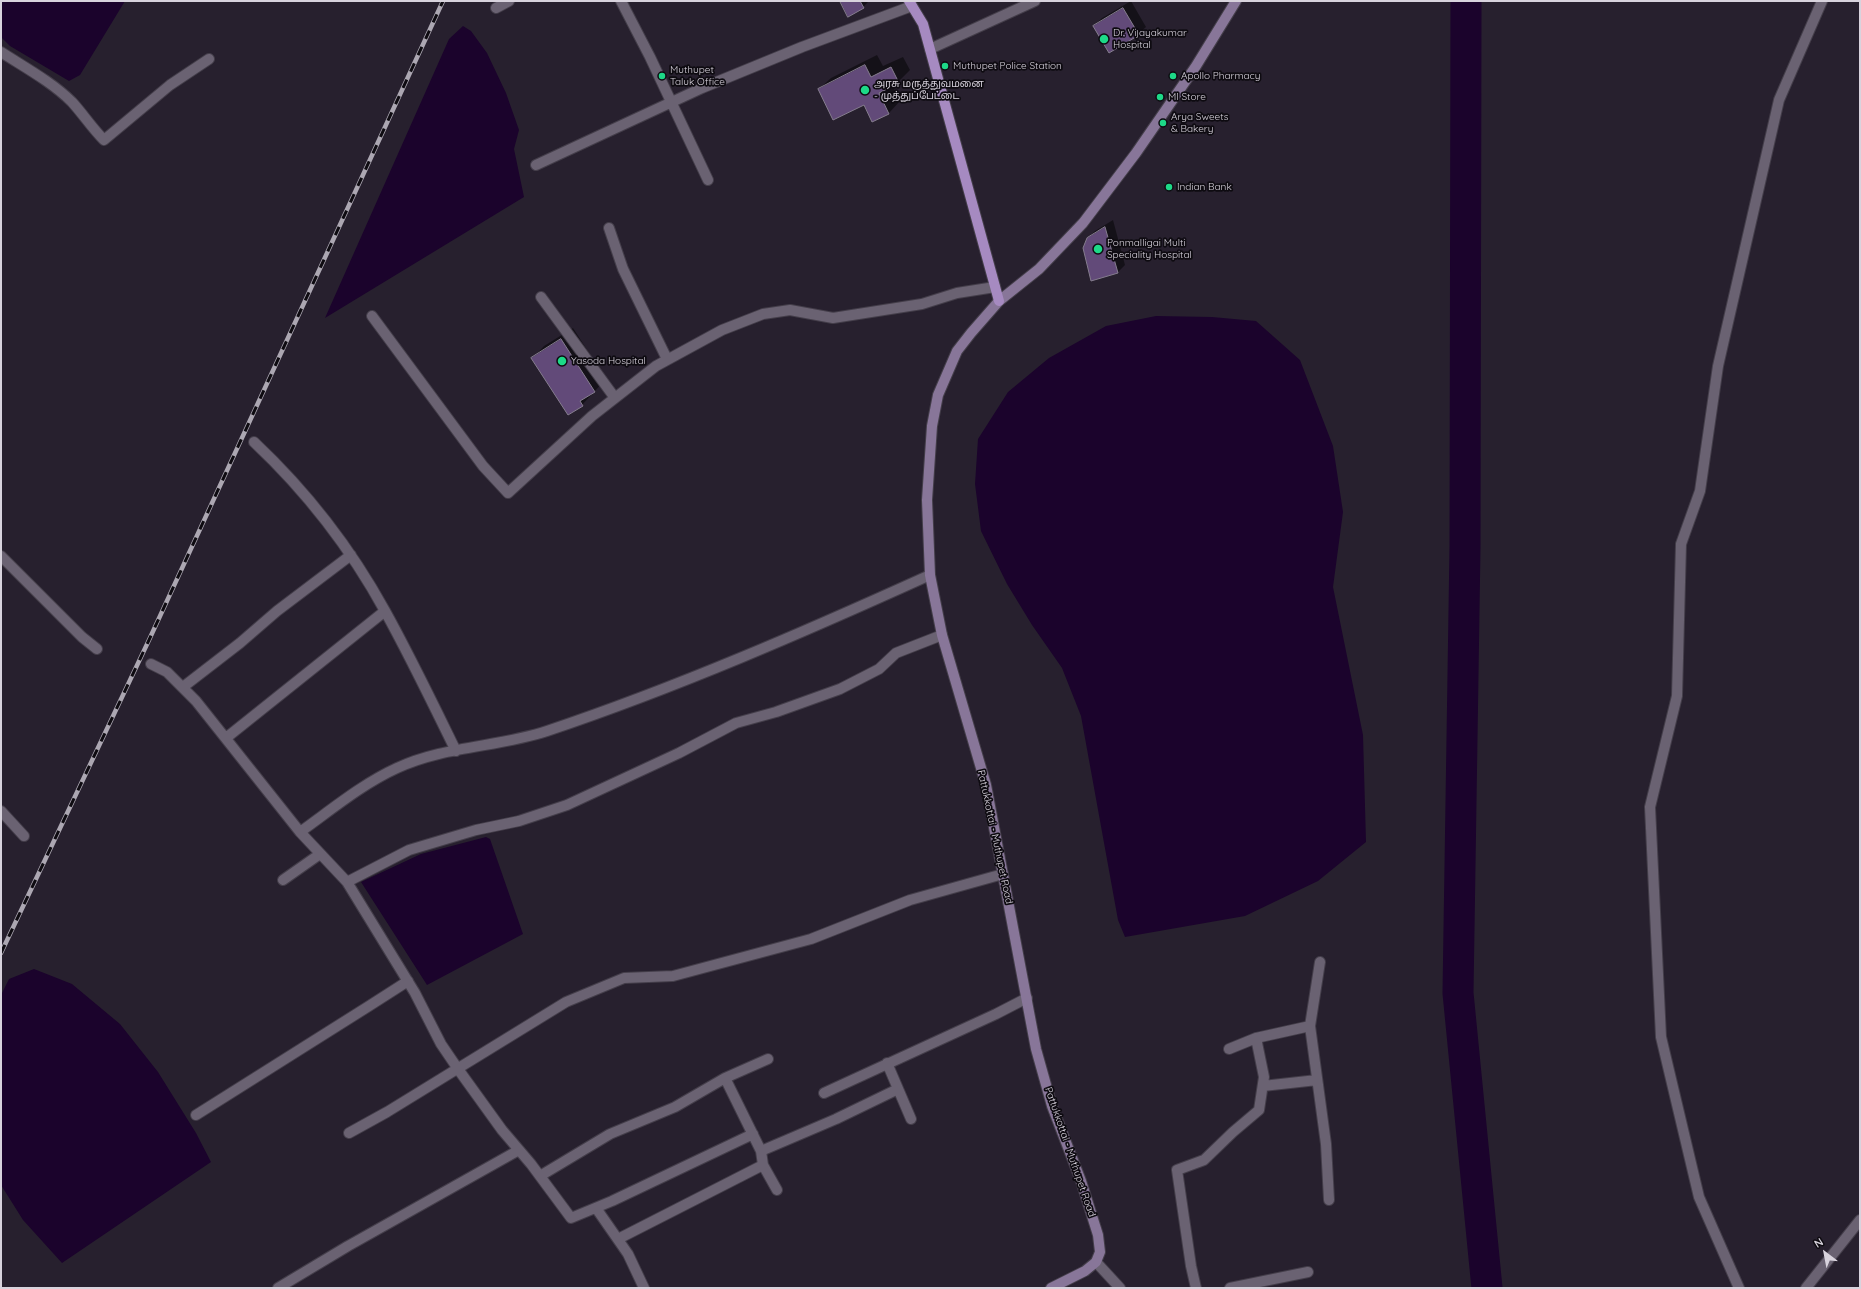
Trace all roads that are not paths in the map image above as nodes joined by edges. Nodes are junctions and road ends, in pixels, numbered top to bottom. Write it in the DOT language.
graph roads {
  1 [pos="509,1"];
  2 [pos="621,1"];
  3 [pos="1035,1"];
  4 [pos="1236,1"];
  5 [pos="1822,1"];
  6 [pos="911,3"];
  7 [pos="496,8"];
  8 [pos="930,50"];
  9 [pos="1,52"];
  10 [pos="209,59"];
  11 [pos="671,102"];
  12 [pos="536,165"];
  13 [pos="708,180"];
  14 [pos="609,228"];
  15 [pos="995,287"];
  16 [pos="541,297"];
  17 [pos="999,301"];
  18 [pos="372,316"];
  19 [pos="667,359"];
  20 [pos="615,398"];
  21 [pos="254,442"];
  22 [pos="350,555"];
  23 [pos="1,556"];
  24 [pos="930,575"];
  25 [pos="385,610"];
  26 [pos="942,635"];
  27 [pos="97,649"];
  28 [pos="151,664"];
  29 [pos="182,687"];
  30 [pos="226,738"];
  31 [pos="456,751"];
  32 [pos="1,811"];
  33 [pos="300,832"];
  34 [pos="24,836"];
  35 [pos="320,854"];
  36 [pos="1003,874"];
  37 [pos="283,880"];
  38 [pos="347,882"];
  39 [pos="1320,962"];
  40 [pos="408,981"];
  41 [pos="1027,998"];
  42 [pos="1310,1026"];
  43 [pos="1256,1038"];
  44 [pos="1229,1049"];
  45 [pos="768,1059"];
  46 [pos="887,1063"];
  47 [pos="458,1069"];
  48 [pos="725,1078"];
  49 [pos="1317,1080"];
  50 [pos="1263,1086"];
  51 [pos="898,1088"];
  52 [pos="824,1092"];
  53 [pos="196,1115"];
  54 [pos="911,1119"];
  55 [pos="349,1133"];
  56 [pos="753,1134"];
  57 [pos="519,1150"];
  58 [pos="761,1151"];
  59 [pos="763,1165"];
  60 [pos="540,1176"];
  61 [pos="777,1190"];
  62 [pos="1329,1200"];
  63 [pos="596,1208"];
  64 [pos="1860,1220"];
  65 [pos="618,1239"];
  66 [pos="1096,1262"];
  67 [pos="1308,1272"];
  68 [pos="278,1288"];
  69 [pos="644,1288"];
  70 [pos="1051,1288"];
  71 [pos="1120,1288"];
  72 [pos="1196,1288"];
  73 [pos="1230,1288"];
  74 [pos="1739,1288"];
  75 [pos="1806,1288"];
  1 -- 7 [label="street"];
  2 -- 11 [label="street"];
  3 -- 8 [label="street"];
  4 -- 17 [label="main road, Pattukkottai - Muthupet Road"];
  5 -- 74 [label="street"];
  6 -- 8 [label="main road"];
  6 -- 11 [label="street"];
  8 -- 15 [label="main road"];
  9 -- 10 [label="street"];
  11 -- 12 [label="street"];
  11 -- 13 [label="street"];
  14 -- 19 [label="street"];
  15 -- 17 [label="main road"];
  15 -- 19 [label="street"];
  16 -- 20 [label="street"];
  17 -- 24 [label="main road, Pattukkottai - Muthupet Road"];
  18 -- 20 [label="street"];
  19 -- 20 [label="street"];
  21 -- 22 [label="street"];
  22 -- 25 [label="street"];
  22 -- 29 [label="street"];
  23 -- 27 [label="street"];
  24 -- 26 [label="main road, Pattukkottai - Muthupet Road"];
  24 -- 31 [label="street"];
  25 -- 30 [label="street"];
  25 -- 31 [label="street"];
  26 -- 36 [label="main road, Pattukkottai - Muthupet Road"];
  26 -- 38 [label="street"];
  28 -- 29 [label="street"];
  29 -- 30 [label="street"];
  30 -- 33 [label="street"];
  31 -- 33 [label="street"];
  32 -- 34 [label="street"];
  33 -- 35 [label="street"];
  35 -- 37 [label="street"];
  35 -- 38 [label="street"];
  36 -- 41 [label="main road, Pattukkottai - Muthupet Road"];
  36 -- 47 [label="street"];
  38 -- 40 [label="street"];
  39 -- 42 [label="street"];
  40 -- 47 [label="street"];
  40 -- 53 [label="street"];
  41 -- 46 [label="street"];
  41 -- 66 [label="main road, Pattukkottai - Muthupet Road"];
  42 -- 43 [label="street"];
  42 -- 49 [label="street"];
  43 -- 44 [label="street"];
  43 -- 50 [label="street"];
  45 -- 48 [label="street"];
  46 -- 51 [label="street"];
  46 -- 52 [label="street"];
  47 -- 55 [label="street"];
  47 -- 57 [label="street"];
  48 -- 56 [label="street"];
  48 -- 60 [label="street"];
  49 -- 50 [label="street"];
  49 -- 62 [label="street"];
  50 -- 72 [label="street"];
  51 -- 54 [label="street"];
  51 -- 58 [label="street"];
  56 -- 58 [label="street"];
  56 -- 63 [label="street"];
  57 -- 60 [label="street"];
  57 -- 68 [label="street"];
  58 -- 59 [label="street"];
  59 -- 61 [label="street"];
  59 -- 65 [label="street"];
  60 -- 63 [label="street"];
  63 -- 65 [label="street"];
  64 -- 75 [label="street"];
  65 -- 69 [label="street"];
  66 -- 70 [label="main road"];
  66 -- 71 [label="street"];
  67 -- 73 [label="street"];
}
